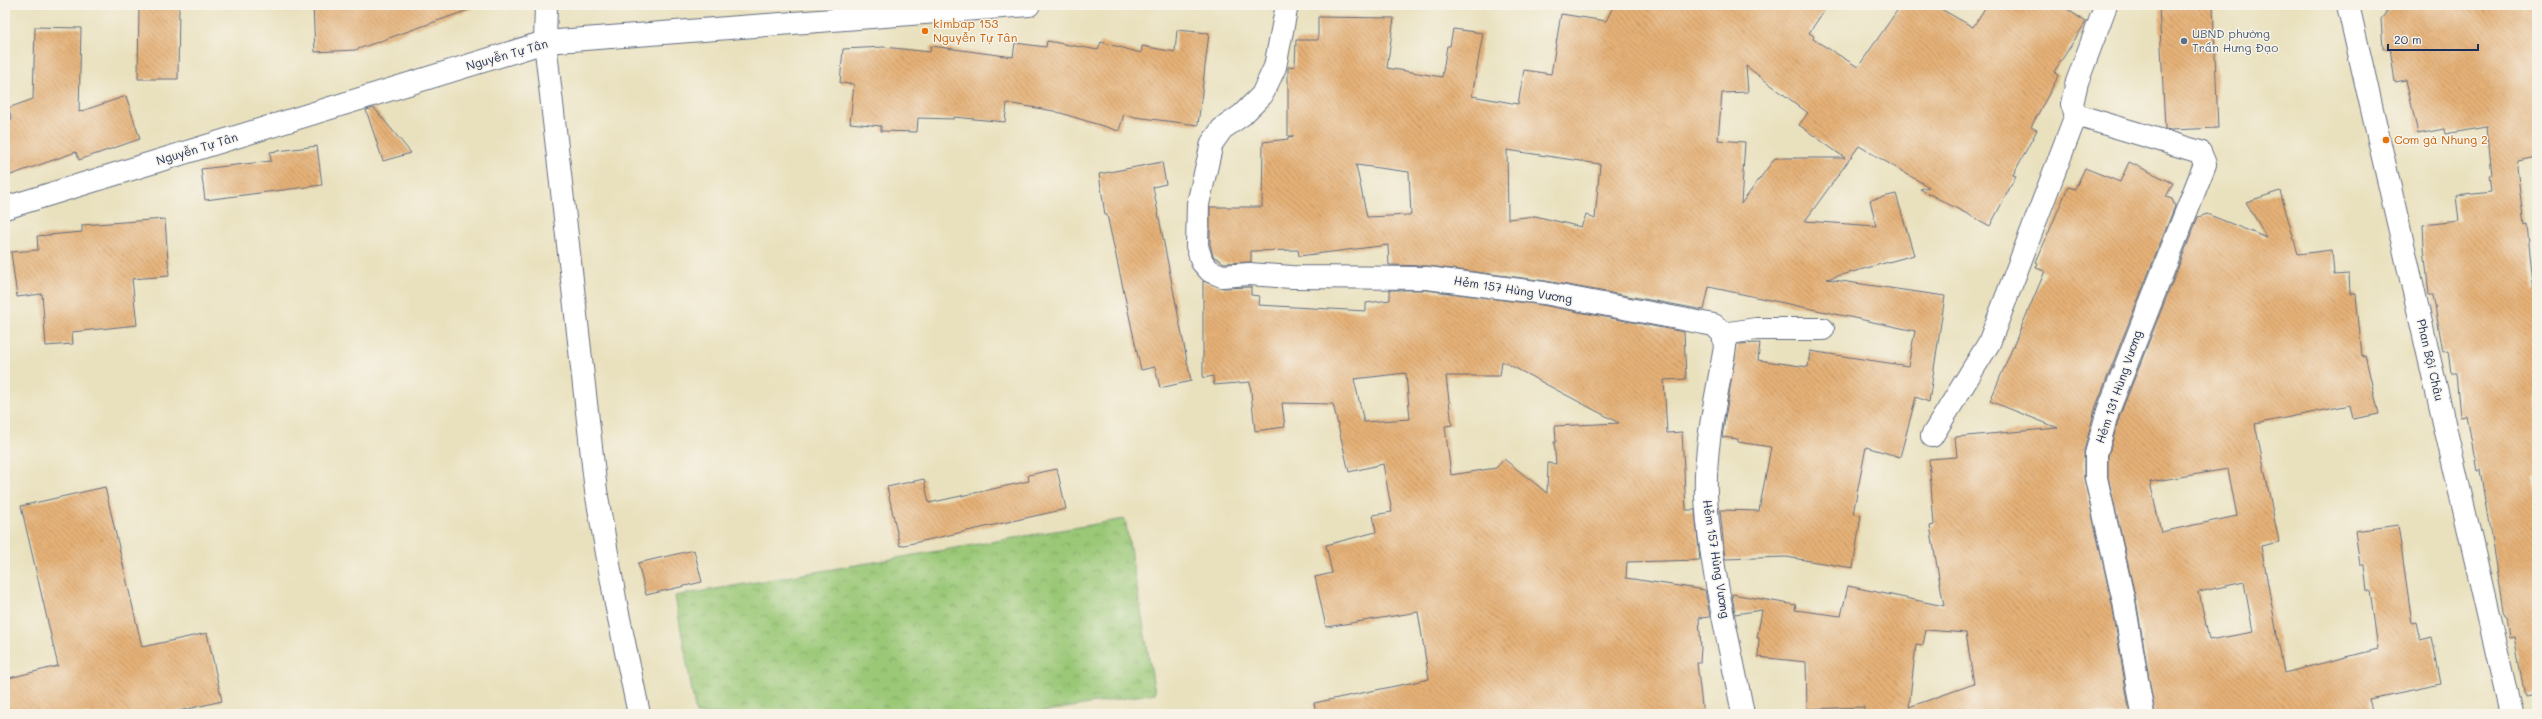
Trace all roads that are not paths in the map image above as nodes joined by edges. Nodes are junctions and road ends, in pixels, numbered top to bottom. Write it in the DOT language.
graph roads {
  1 [pos="546,5"];
  2 [pos="1029,5"];
  3 [pos="1286,5"];
  4 [pos="2106,5"];
  5 [pos="2348,5"];
  6 [pos="545,42"];
  7 [pos="2076,116"];
  8 [pos="5,208"];
  9 [pos="1823,329"];
  10 [pos="1723,334"];
  11 [pos="1932,436"];
  12 [pos="639,714"];
  13 [pos="1743,714"];
  14 [pos="2143,714"];
  15 [pos="2511,714"];
  1 -- 6 [label="street"];
  2 -- 6 [label="street, Nguyễn Tự Tân"];
  3 -- 10 [label="street, Hẻm 157 Hùng Vương"];
  4 -- 7 [label="street"];
  5 -- 15 [label="street, Phan Bội Châu"];
  6 -- 8 [label="street, Nguyễn Tự Tân"];
  6 -- 12 [label="street"];
  7 -- 11 [label="street"];
  7 -- 14 [label="street, Hẻm 131 Hùng Vương"];
  9 -- 10 [label="street"];
  10 -- 13 [label="street, Hẻm 157 Hùng Vương"];
}
